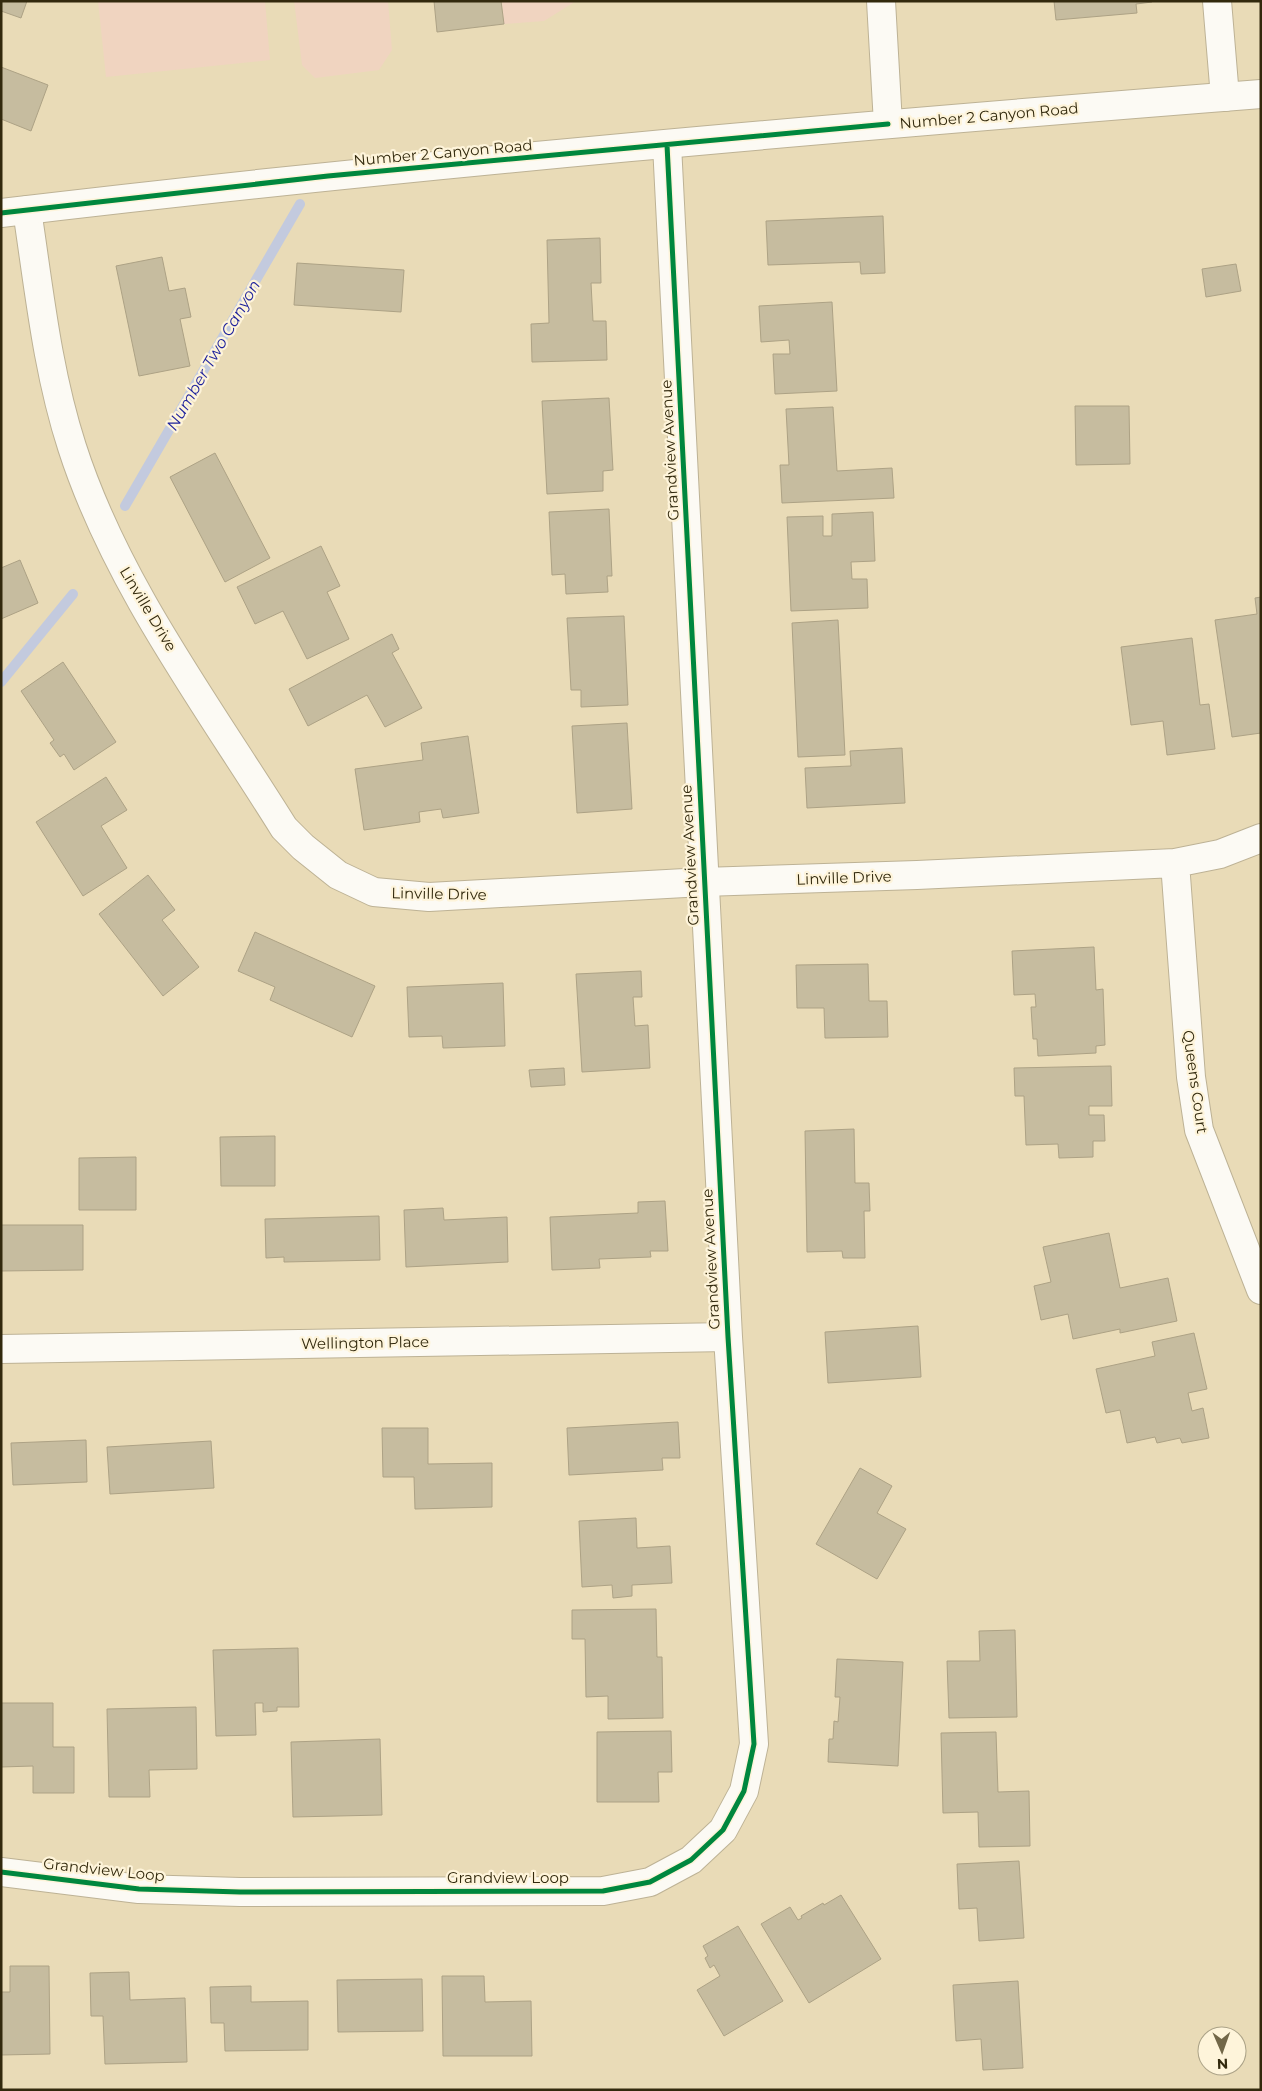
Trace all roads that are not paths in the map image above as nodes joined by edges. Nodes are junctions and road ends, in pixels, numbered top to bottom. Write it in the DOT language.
graph roads {
  1 [pos="881,1"];
  2 [pos="1217,1"];
  3 [pos="1261,94"];
  4 [pos="1225,97"];
  5 [pos="888,124"];
  6 [pos="667,145"];
  7 [pos="14,211"];
  8 [pos="1261,838"];
  9 [pos="1175,863"];
  10 [pos="703,882"];
  11 [pos="1261,1290"];
  12 [pos="728,1337"];
  13 [pos="1,1348"];
  14 [pos="742,1563"];
  15 [pos="1,1872"];
  1 -- 5 [label="street"];
  2 -- 4 [label="street"];
  3 -- 4 [label="street, Number 2 Canyon Road"];
  4 -- 5 [label="street, Number 2 Canyon Road"];
  5 -- 6 [label="street, Number 2 Canyon Road"];
  6 -- 7 [label="street, Number 2 Canyon Road"];
  6 -- 10 [label="street, Grandview Avenue"];
  7 -- 10 [label="street, Linville Drive"];
  8 -- 9 [label="street, Linville Drive"];
  9 -- 10 [label="street, Linville Drive"];
  9 -- 11 [label="street, Queens Court"];
  10 -- 12 [label="street, Grandview Avenue"];
  12 -- 13 [label="street, Wellington Place"];
  12 -- 14 [label="street, Grandview Avenue"];
  14 -- 15 [label="street, Grandview Loop"];
}
